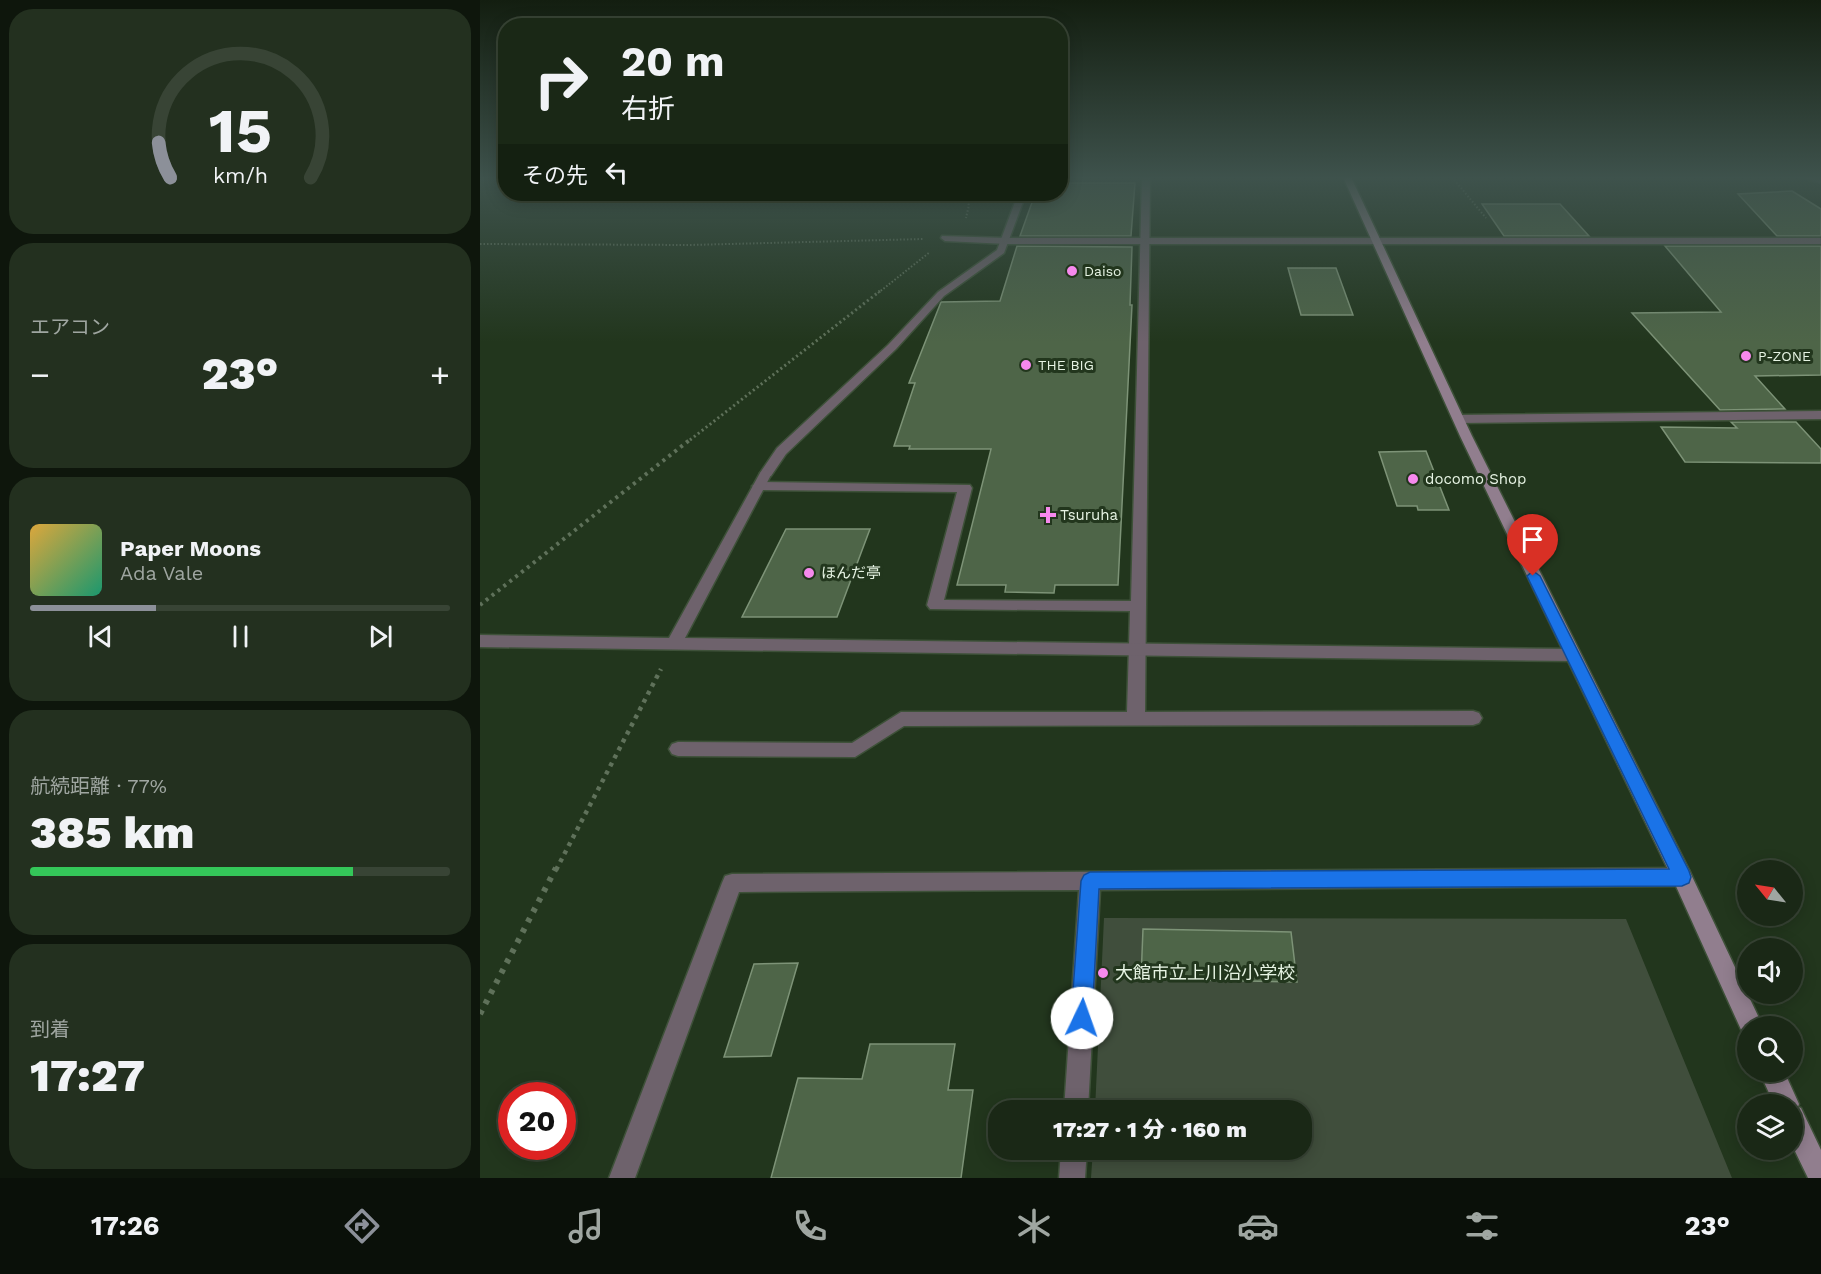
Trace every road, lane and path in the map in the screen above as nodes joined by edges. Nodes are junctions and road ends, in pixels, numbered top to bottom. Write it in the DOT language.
graph roads {
  1 [pos="1010,232"];
  2 [pos="1145,232"];
  3 [pos="1373,232"];
  4 [pos="1493,232"];
  5 [pos="945,238"];
  6 [pos="1145,240"];
  7 [pos="1007,241"];
  8 [pos="1377,241"];
  9 [pos="1821,241"];
  10 [pos="1501,242"];
  11 [pos="480,244"];
  12 [pos="1821,415"];
  13 [pos="1459,419"];
  14 [pos="759,486"];
  15 [pos="480,605"];
  16 [pos="1137,606"];
  17 [pos="480,641"];
  18 [pos="674,644"];
  19 [pos="1137,648"];
  20 [pos="1572,655"];
  21 [pos="1136,718"];
  22 [pos="1473,718"];
  23 [pos="678,749"];
  24 [pos="1682,877"];
  25 [pos="1090,881"];
  26 [pos="480,1014"];
  27 [pos="1746,1016"];
  28 [pos="1077,1100"];
  29 [pos="1803,1140"];
  30 [pos="1073,1160"];
  31 [pos="622,1178"];
  32 [pos="1072,1178"];
  33 [pos="1821,1178"];
  1 -- 7 [label="street"];
  2 -- 6 [label="street"];
  3 -- 8 [label="street"];
  4 -- 10 [label="path"];
  5 -- 7 [label="street"];
  5 -- 11 [label="path"];
  5 -- 15 [label="path"];
  6 -- 7 [label="street"];
  6 -- 8 [label="street"];
  6 -- 16 [label="street"];
  7 -- 14 [label="street"];
  8 -- 10 [label="street"];
  8 -- 13 [label="street"];
  9 -- 10 [label="street"];
  12 -- 13 [label="street"];
  13 -- 20 [label="street"];
  14 -- 16 [label="street"];
  14 -- 18 [label="street"];
  16 -- 19 [label="street"];
  17 -- 18 [label="street"];
  18 -- 19 [label="street"];
  18 -- 26 [label="path"];
  19 -- 20 [label="street"];
  19 -- 21 [label="street"];
  20 -- 24 [label="street"];
  21 -- 22 [label="street"];
  21 -- 23 [label="street"];
  24 -- 25 [label="street"];
  24 -- 27 [label="street"];
  25 -- 28 [label="street"];
  25 -- 31 [label="street"];
  29 -- 33 [label="street"];
  30 -- 32 [label="street"];
}
